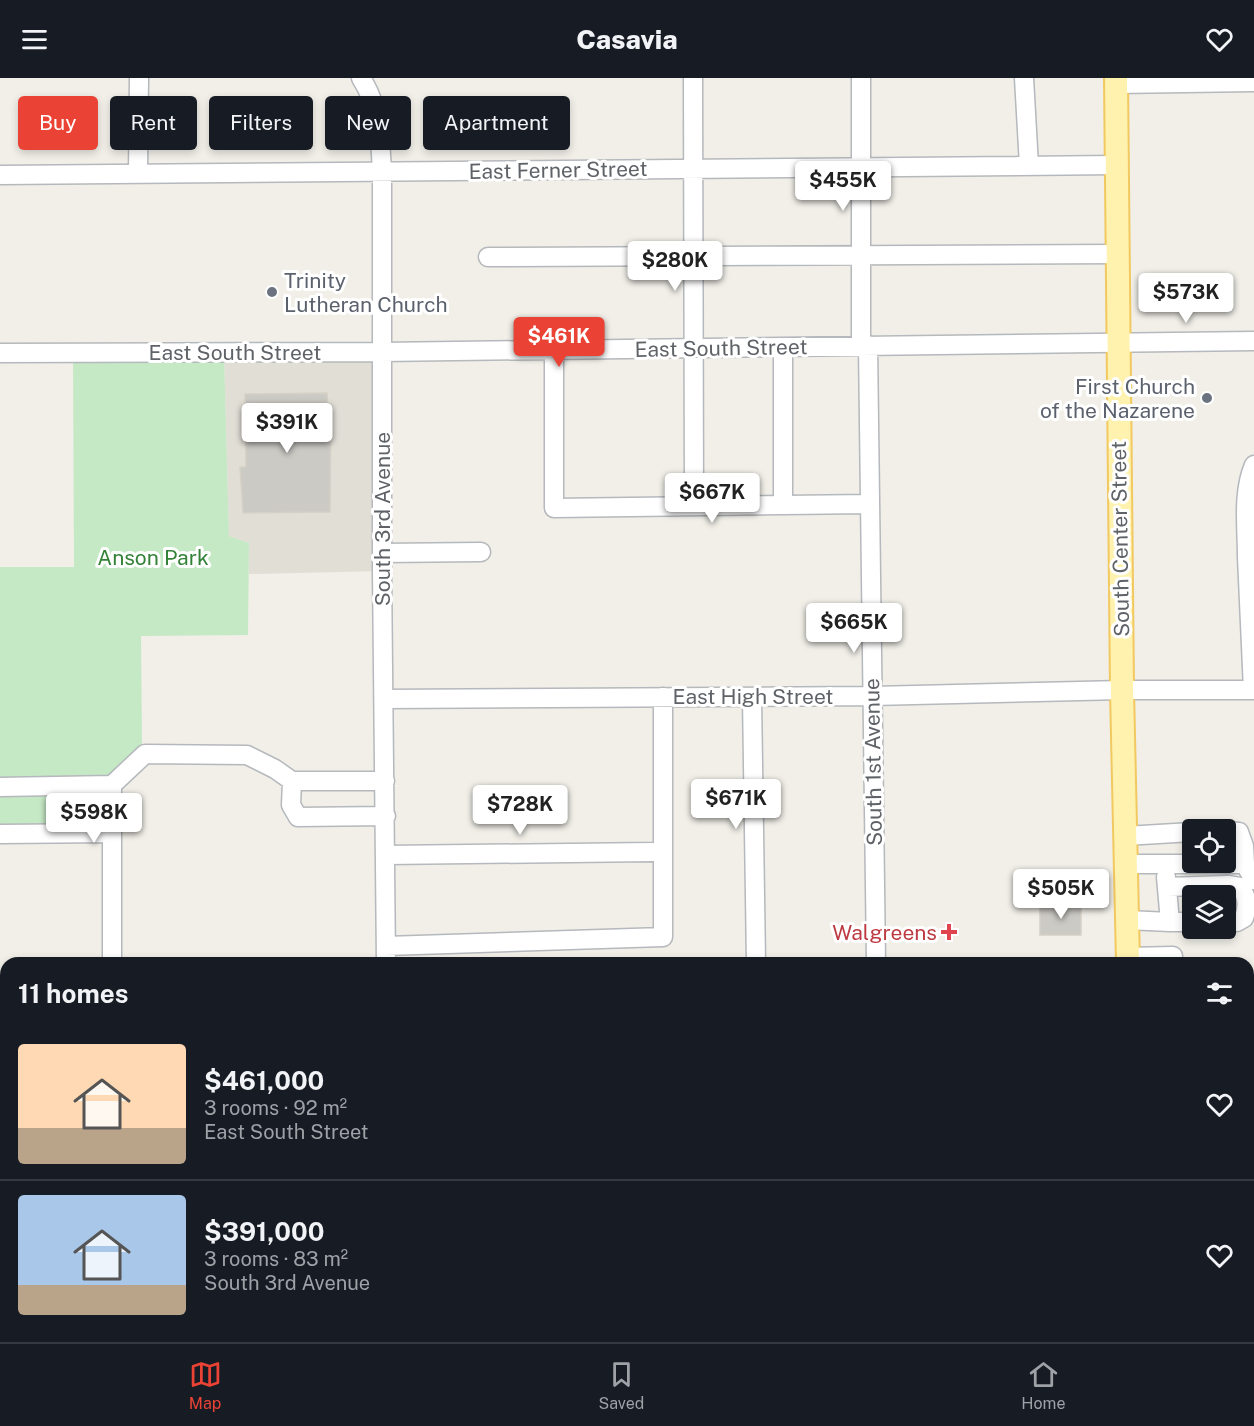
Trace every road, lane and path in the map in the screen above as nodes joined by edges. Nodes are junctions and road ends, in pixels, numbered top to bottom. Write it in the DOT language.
graph roads {
  1 [pos="139,78"];
  2 [pos="361,78"];
  3 [pos="693,78"];
  4 [pos="861,78"];
  5 [pos="1024,78"];
  6 [pos="1116,81"];
  7 [pos="1254,82"];
  8 [pos="1117,165"];
  9 [pos="861,166"];
  10 [pos="1029,166"];
  11 [pos="693,168"];
  12 [pos="382,172"];
  13 [pos="138,174"];
  14 [pos="0,175"];
  15 [pos="1118,254"];
  16 [pos="861,256"];
  17 [pos="488,257"];
  18 [pos="693,257"];
  19 [pos="1254,341"];
  20 [pos="1118,342"];
  21 [pos="864,345"];
  22 [pos="783,347"];
  23 [pos="693,349"];
  24 [pos="554,350"];
  25 [pos="381,352"];
  26 [pos="0,353"];
  27 [pos="1254,465"];
  28 [pos="870,504"];
  29 [pos="783,505"];
  30 [pos="694,506"];
  31 [pos="481,552"];
  32 [pos="382,553"];
  33 [pos="1122,690"];
  34 [pos="1253,690"];
  35 [pos="873,696"];
  36 [pos="663,697"];
  37 [pos="752,697"];
  38 [pos="384,699"];
  39 [pos="292,781"];
  40 [pos="385,781"];
  41 [pos="112,784"];
  42 [pos="0,787"];
  43 [pos="386,816"];
  44 [pos="1236,832"];
  45 [pos="112,833"];
  46 [pos="1182,833"];
  47 [pos="0,834"];
  48 [pos="1125,836"];
  49 [pos="653,852"];
  50 [pos="386,855"];
  51 [pos="1126,864"];
  52 [pos="1245,864"];
  53 [pos="1165,865"];
  54 [pos="1254,880"];
  55 [pos="1167,886"];
  56 [pos="1182,886"];
  57 [pos="1236,886"];
  58 [pos="1127,920"];
  59 [pos="1170,922"];
  60 [pos="1182,922"];
  61 [pos="1236,922"];
  62 [pos="386,954"];
  63 [pos="1173,954"];
  64 [pos="112,957"];
  65 [pos="756,957"];
  66 [pos="876,957"];
  67 [pos="1128,957"];
  68 [pos="1150,957"];
  1 -- 13 [label="street"];
  2 -- 12 [label="street, South 3rd Avenue"];
  3 -- 11 [label="street"];
  4 -- 9 [label="street, South 1st Avenue"];
  5 -- 10 [label="street"];
  6 -- 7 [label="street"];
  6 -- 8 [label="main road, South Center Street"];
  8 -- 10 [label="street, East Ferner Street"];
  8 -- 15 [label="main road, South Center Street"];
  9 -- 10 [label="street, East Ferner Street"];
  9 -- 11 [label="street, East Ferner Street"];
  9 -- 16 [label="street, South 1st Avenue"];
  11 -- 12 [label="street, East Ferner Street"];
  11 -- 18 [label="street"];
  12 -- 13 [label="street, East Ferner Street"];
  12 -- 25 [label="street, South 3rd Avenue"];
  13 -- 14 [label="street, East Ferner Street"];
  15 -- 16 [label="street"];
  15 -- 20 [label="main road, South Center Street"];
  16 -- 18 [label="street"];
  16 -- 21 [label="street, South 1st Avenue"];
  17 -- 18 [label="street"];
  18 -- 23 [label="street"];
  19 -- 20 [label="street, East South Street"];
  20 -- 21 [label="street, East South Street"];
  20 -- 33 [label="main road, South Center Street"];
  21 -- 22 [label="street, East South Street"];
  21 -- 28 [label="street, South 1st Avenue"];
  22 -- 23 [label="street, East South Street"];
  22 -- 29 [label="street"];
  23 -- 24 [label="street, East South Street"];
  23 -- 30 [label="street"];
  24 -- 25 [label="street, East South Street"];
  24 -- 30 [label="street"];
  25 -- 26 [label="street, East South Street"];
  25 -- 32 [label="street, South 3rd Avenue"];
  27 -- 34 [label="street"];
  28 -- 29 [label="street"];
  28 -- 35 [label="street, South 1st Avenue"];
  29 -- 30 [label="street"];
  31 -- 32 [label="street"];
  32 -- 38 [label="street, South 3rd Avenue"];
  33 -- 34 [label="street, East High Street"];
  33 -- 35 [label="street, East High Street"];
  33 -- 48 [label="main road, South Center Street"];
  35 -- 37 [label="street, East High Street"];
  35 -- 66 [label="street, South 1st Avenue"];
  36 -- 37 [label="street, East High Street"];
  36 -- 38 [label="street, East High Street"];
  36 -- 62 [label="street"];
  37 -- 65 [label="street"];
  38 -- 40 [label="street, South 3rd Avenue"];
  39 -- 40 [label="street"];
  39 -- 41 [label="street"];
  39 -- 43 [label="street"];
  40 -- 43 [label="street, South 3rd Avenue"];
  41 -- 42 [label="street"];
  41 -- 45 [label="street"];
  43 -- 50 [label="street, South 3rd Avenue"];
  44 -- 52 [label="street"];
  45 -- 47 [label="street"];
  45 -- 64 [label="street"];
  46 -- 48 [label="street"];
  48 -- 51 [label="main road, South Center Street"];
  49 -- 50 [label="street"];
  50 -- 62 [label="street, South 3rd Avenue"];
  51 -- 53 [label="street"];
  51 -- 58 [label="main road, South Center Street"];
  52 -- 53 [label="street"];
  52 -- 54 [label="street"];
  53 -- 55 [label="street"];
  55 -- 56 [label="street"];
  55 -- 59 [label="street"];
  57 -- 61 [label="street"];
  58 -- 59 [label="street"];
  58 -- 67 [label="main road, South Center Street"];
  59 -- 60 [label="street"];
  63 -- 68 [label="street"];
}
